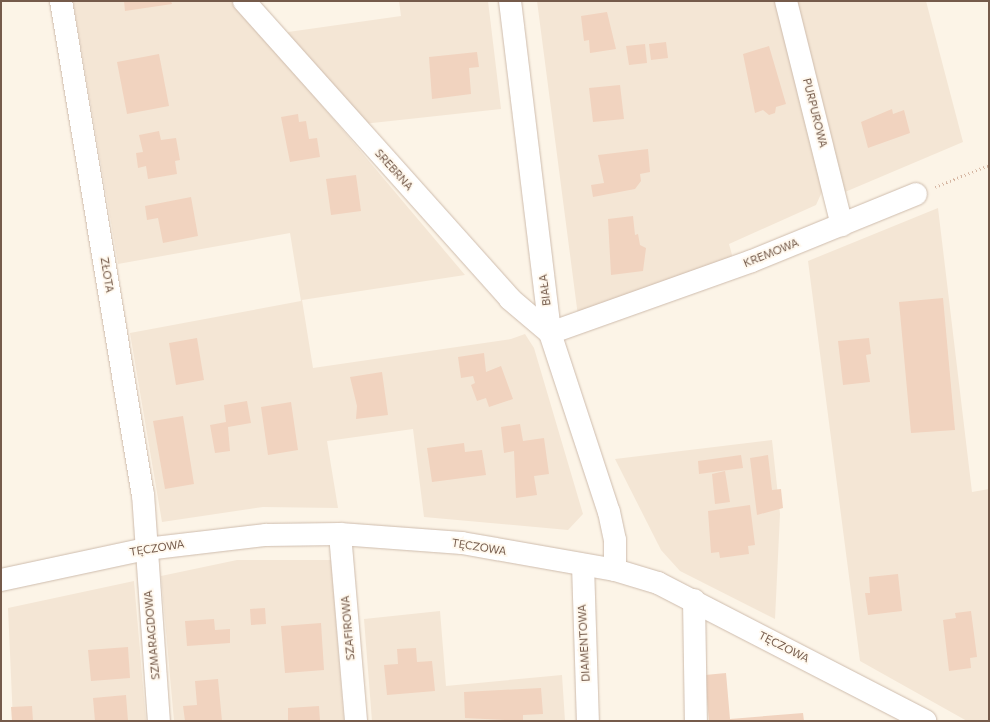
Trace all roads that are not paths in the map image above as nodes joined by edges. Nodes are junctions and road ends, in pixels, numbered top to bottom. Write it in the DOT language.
graph roads {
  1 [pos="61,1"];
  2 [pos="244,1"];
  3 [pos="510,1"];
  4 [pos="786,1"];
  5 [pos="916,194"];
  6 [pos="842,224"];
  7 [pos="550,333"];
  8 [pos="340,534"];
  9 [pos="146,549"];
  10 [pos="583,565"];
  11 [pos="615,570"];
  12 [pos="1,580"];
  13 [pos="694,600"];
  14 [pos="159,721"];
  15 [pos="356,721"];
  16 [pos="588,721"];
  17 [pos="696,721"];
  18 [pos="926,721"];
  1 -- 9 [label="street, ZŁOTA"];
  2 -- 7 [label="street, SREBRNA"];
  3 -- 7 [label="street, BIAŁA"];
  4 -- 6 [label="street, PURPUROWA"];
  5 -- 6 [label="street, KREMOWA"];
  6 -- 7 [label="street, KREMOWA"];
  7 -- 11 [label="street, BIAŁA"];
  8 -- 9 [label="street, TĘCZOWA"];
  8 -- 10 [label="street, TĘCZOWA"];
  8 -- 15 [label="street, SZAFIROWA"];
  9 -- 12 [label="street, TĘCZOWA"];
  9 -- 14 [label="street, SZMARAGDOWA"];
  10 -- 11 [label="street, TĘCZOWA"];
  10 -- 16 [label="street, DIAMENTOWA"];
  11 -- 13 [label="street, TĘCZOWA"];
  13 -- 17 [label="street"];
  13 -- 18 [label="street, TĘCZOWA"];
}
